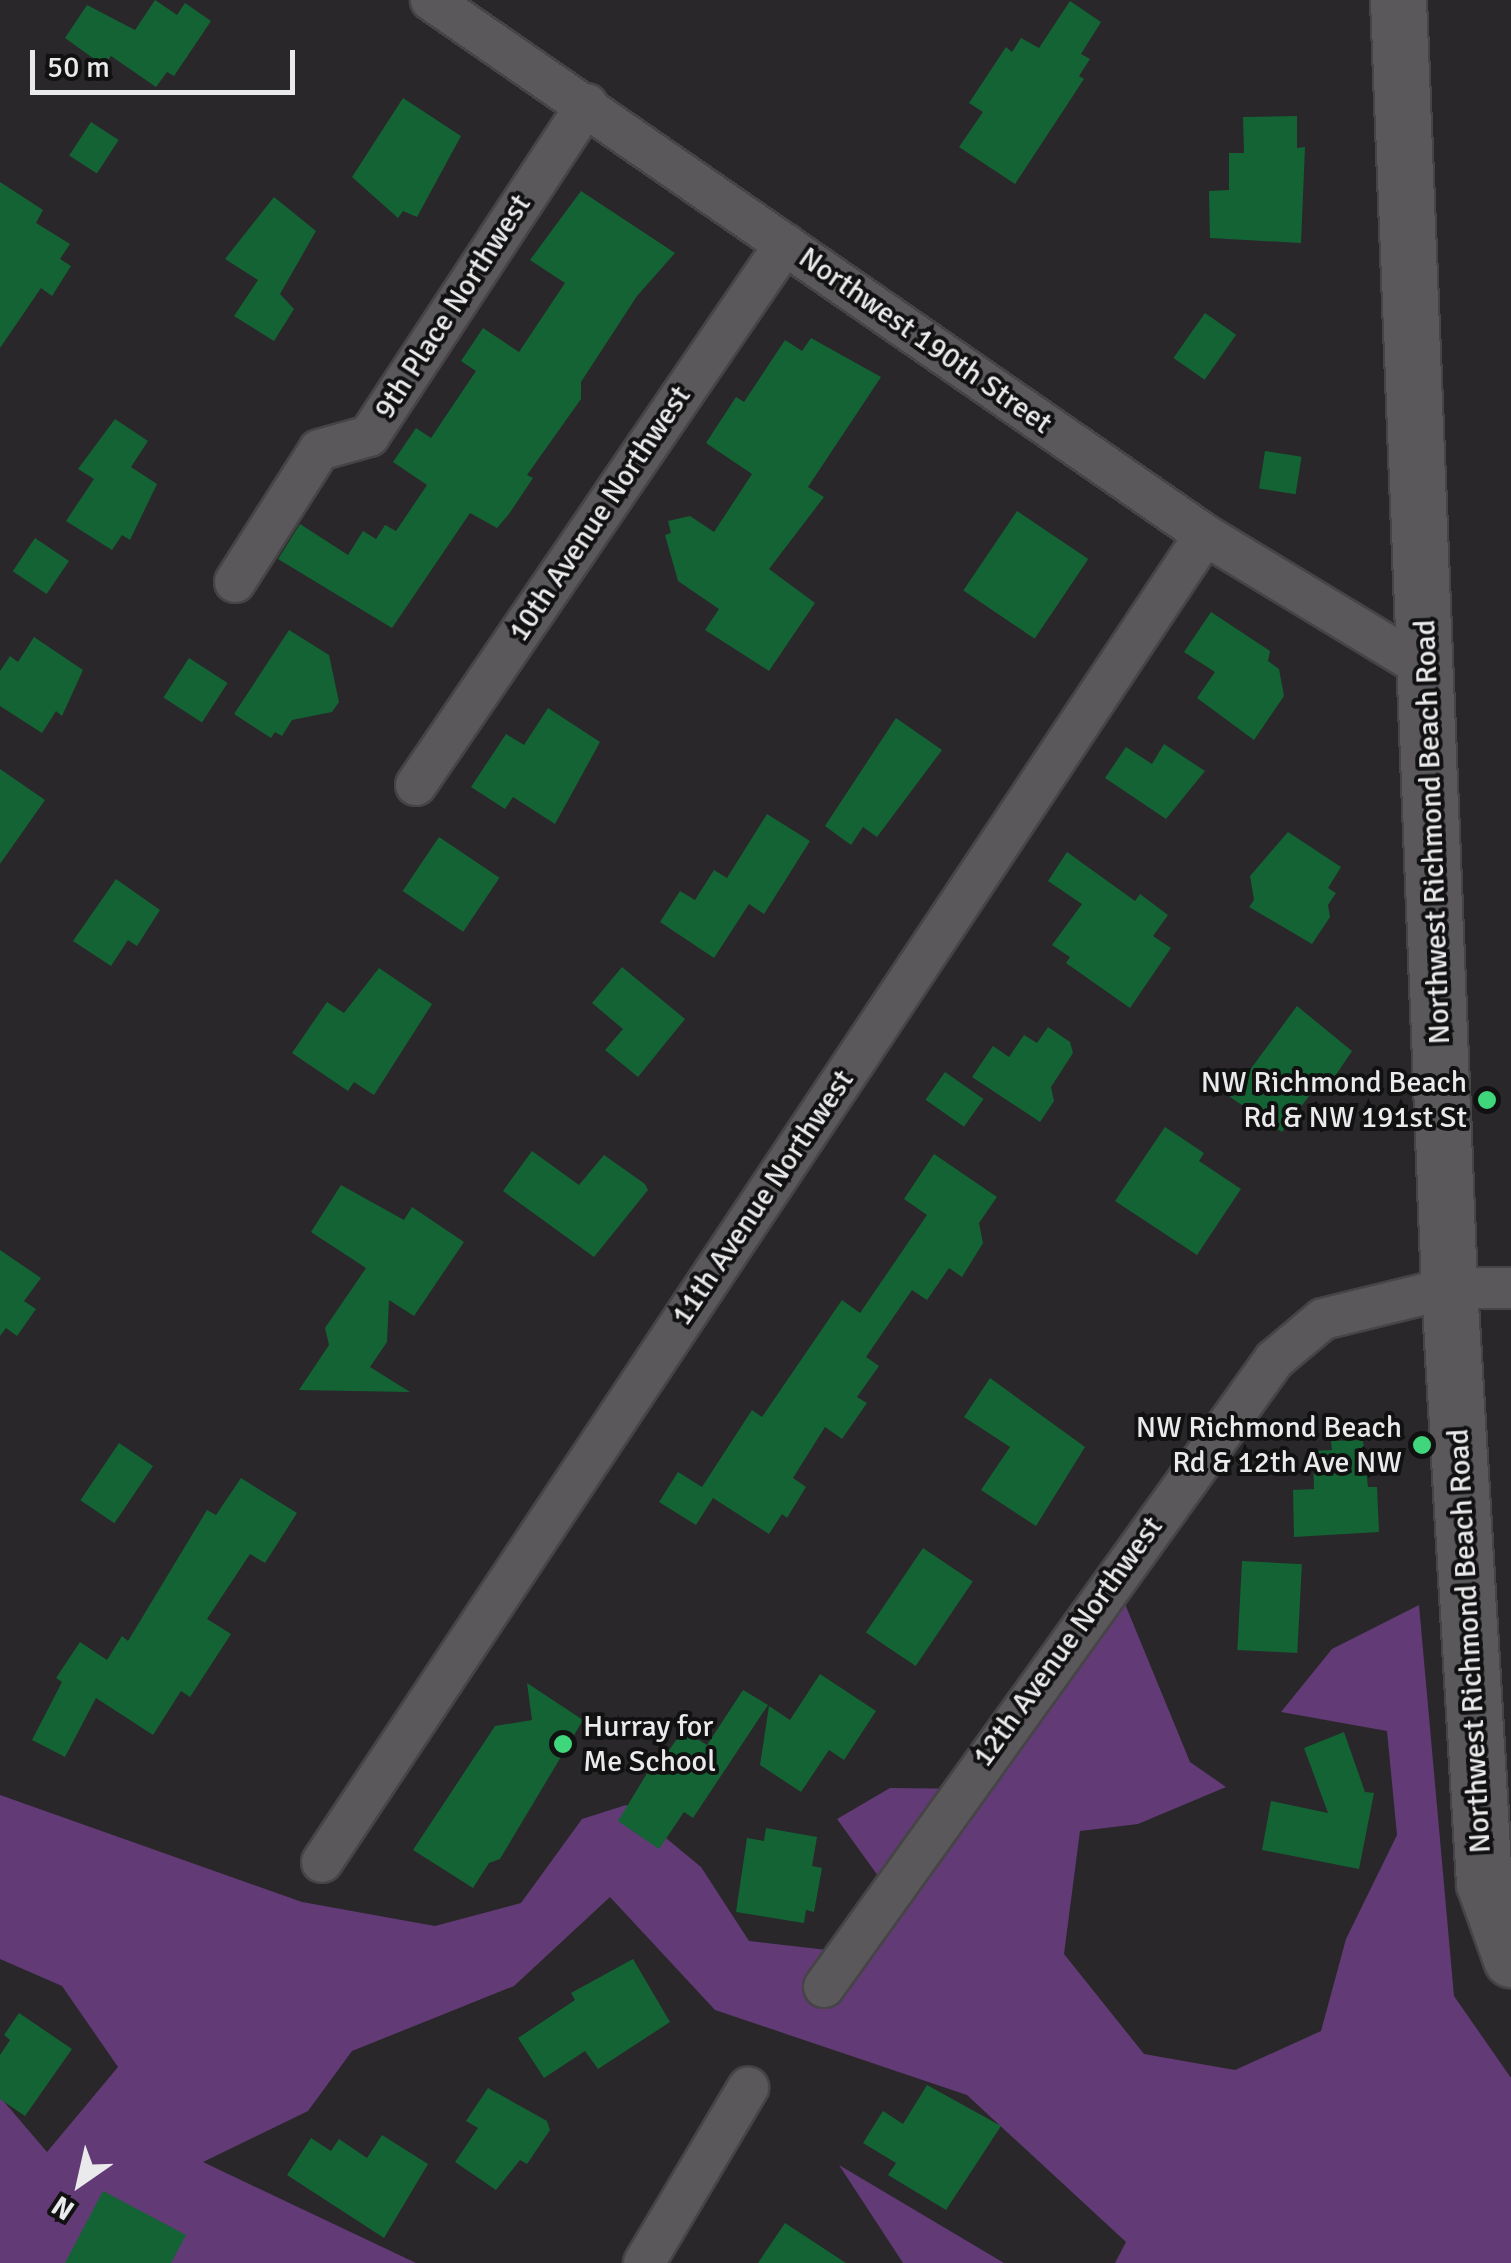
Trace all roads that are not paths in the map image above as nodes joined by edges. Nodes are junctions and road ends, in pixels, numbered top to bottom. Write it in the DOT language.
graph roads {
  1 [pos="431,0"];
  2 [pos="1398,0"];
  3 [pos="587,104"];
  4 [pos="785,244"];
  5 [pos="1205,535"];
  6 [pos="235,582"];
  7 [pos="1428,670"];
  8 [pos="416,784"];
  9 [pos="1449,1288"];
  10 [pos="1511,1288"];
  11 [pos="322,1862"];
  12 [pos="1511,1960"];
  13 [pos="824,1987"];
  14 [pos="748,2088"];
  15 [pos="644,2263"];
  1 -- 3 [label="street, Northwest 190th Street"];
  2 -- 7 [label="main road, Northwest Richmond Beach Road"];
  3 -- 4 [label="street, Northwest 190th Street"];
  3 -- 6 [label="street, 9th Place Northwest"];
  4 -- 5 [label="street, Northwest 190th Street"];
  4 -- 8 [label="street, 10th Avenue Northwest"];
  5 -- 7 [label="street, Northwest 190th Street"];
  5 -- 11 [label="street, 11th Avenue Northwest"];
  7 -- 9 [label="main road, Northwest Richmond Beach Road"];
  9 -- 10 [label="street, 12th Avenue Northwest"];
  9 -- 12 [label="main road, Northwest Richmond Beach Road"];
  9 -- 13 [label="street, 12th Avenue Northwest"];
  14 -- 15 [label="street"];
}
